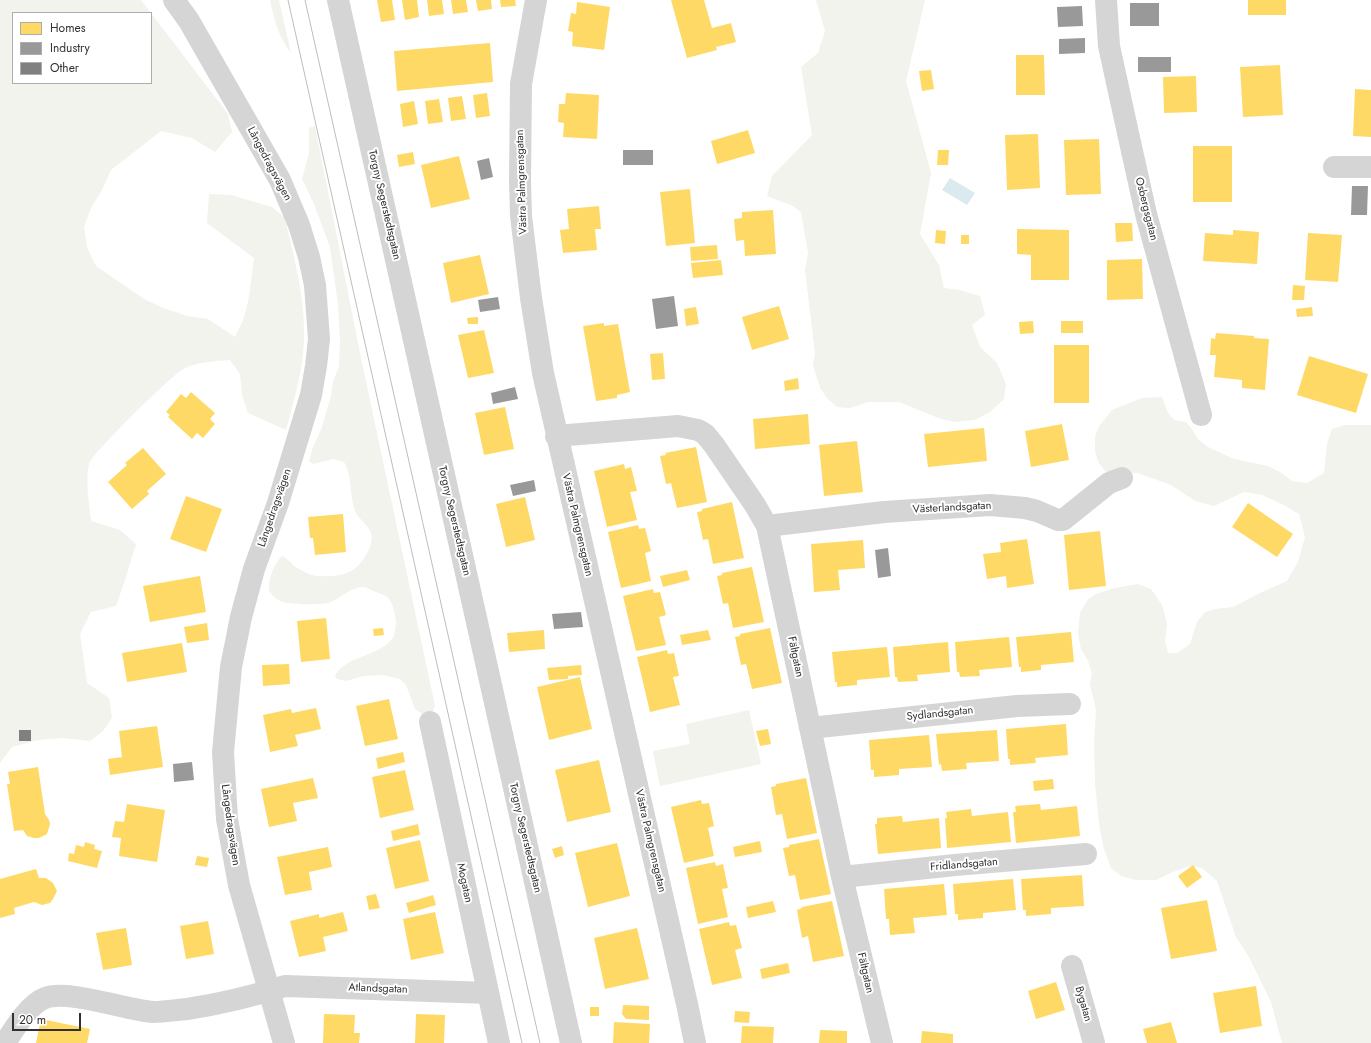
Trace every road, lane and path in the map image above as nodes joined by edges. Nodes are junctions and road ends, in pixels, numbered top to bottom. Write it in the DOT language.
graph roads {
  1 [pos="174,0"];
  2 [pos="338,0"];
  3 [pos="536,0"];
  4 [pos="1106,0"];
  5 [pos="1334,167"];
  6 [pos="1371,167"];
  7 [pos="1201,415"];
  8 [pos="556,436"];
  9 [pos="1122,478"];
  10 [pos="767,526"];
  11 [pos="1070,704"];
  12 [pos="430,722"];
  13 [pos="810,728"];
  14 [pos="1086,854"];
  15 [pos="842,877"];
  16 [pos="1072,966"];
  17 [pos="269,991"];
  18 [pos="488,993"];
  19 [pos="5,1043"];
  20 [pos="284,1043"];
  21 [pos="499,1043"];
  22 [pos="571,1043"];
  23 [pos="695,1043"];
  24 [pos="882,1043"];
  25 [pos="1094,1043"];
  1 -- 17 [label="street, Långedragsvägen"];
  2 -- 22 [label="street, Torgny Segerstedtsgatan"];
  3 -- 8 [label="street, Västra Palmgrensgatan"];
  4 -- 7 [label="street, Osbergsgatan"];
  5 -- 6 [label="street"];
  8 -- 10 [label="street, Fältgatan"];
  8 -- 23 [label="street, Västra Palmgrensgatan"];
  9 -- 10 [label="street, Västerlandsgatan"];
  10 -- 13 [label="street, Fältgatan"];
  11 -- 13 [label="street, Sydlandsgatan"];
  12 -- 18 [label="street, Mogatan"];
  13 -- 15 [label="street, Fältgatan"];
  14 -- 15 [label="street, Fridlandsgatan"];
  15 -- 24 [label="street, Fältgatan"];
  16 -- 25 [label="street, Bygatan"];
  17 -- 18 [label="street, Atlandsgatan"];
  17 -- 19 [label="street, Atlandsgatan"];
  17 -- 20 [label="street, Långedragsvägen"];
  18 -- 21 [label="street, Mogatan"];
}
